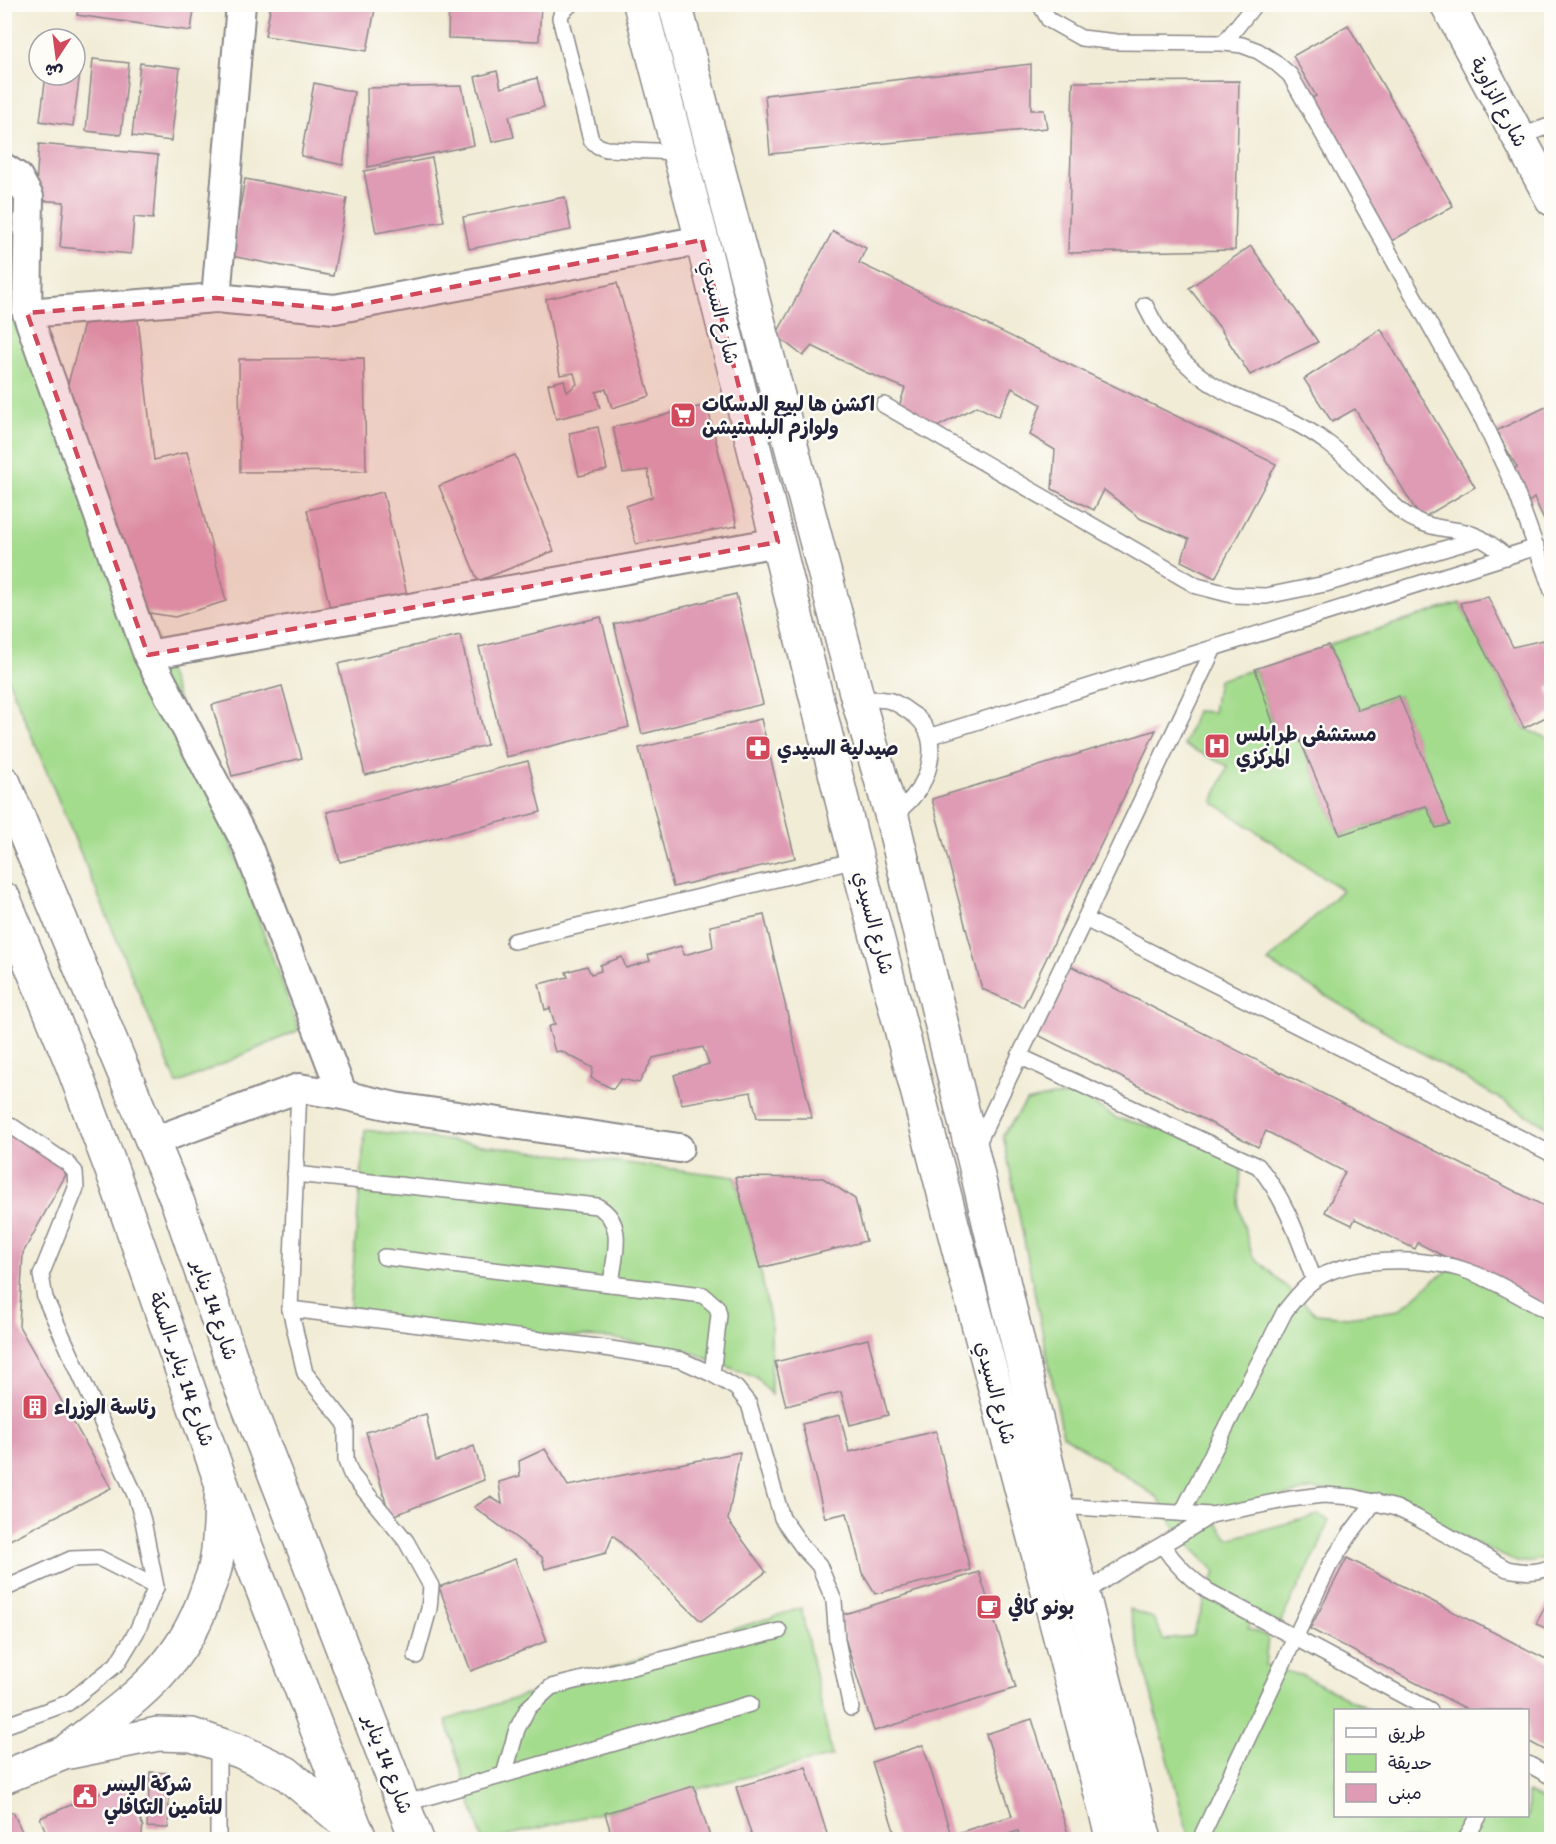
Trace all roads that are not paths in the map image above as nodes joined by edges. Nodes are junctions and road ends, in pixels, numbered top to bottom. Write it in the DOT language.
graph roads {
  1 [pos="241,4"];
  2 [pos="571,4"];
  3 [pos="640,4"];
  4 [pos="675,4"];
  5 [pos="1040,4"];
  6 [pos="1255,4"];
  7 [pos="1447,4"];
  8 [pos="1224,43"];
  9 [pos="1551,125"];
  10 [pos="1518,137"];
  11 [pos="678,152"];
  12 [pos="4,168"];
  13 [pos="1551,199"];
  14 [pos="702,240"];
  15 [pos="216,298"];
  16 [pos="1145,304"];
  17 [pos="27,313"];
  18 [pos="884,405"];
  19 [pos="1481,538"];
  20 [pos="778,543"];
  21 [pos="1537,547"];
  22 [pos="1507,557"];
  23 [pos="1551,591"];
  24 [pos="1214,648"];
  25 [pos="148,655"];
  26 [pos="858,700"];
  27 [pos="931,736"];
  28 [pos="4,783"];
  29 [pos="892,817"];
  30 [pos="857,860"];
  31 [pos="4,898"];
  32 [pos="1085,919"];
  33 [pos="514,941"];
  34 [pos="1019,1056"];
  35 [pos="299,1088"];
  36 [pos="343,1095"];
  37 [pos="4,1121"];
  38 [pos="151,1142"];
  39 [pos="679,1148"];
  40 [pos="972,1154"];
  41 [pos="1551,1154"];
  42 [pos="295,1174"];
  43 [pos="384,1257"];
  44 [pos="1314,1280"];
  45 [pos="611,1284"];
  46 [pos="290,1309"];
  47 [pos="1551,1313"];
  48 [pos="712,1374"];
  49 [pos="222,1485"];
  50 [pos="1375,1501"];
  51 [pos="1057,1506"];
  52 [pos="1182,1513"];
  53 [pos="1211,1515"];
  54 [pos="1163,1546"];
  55 [pos="1551,1566"];
  56 [pos="156,1587"];
  57 [pos="4,1589"];
  58 [pos="1083,1595"];
  59 [pos="779,1631"];
  60 [pos="1296,1638"];
  61 [pos="416,1656"];
  62 [pos="750,1704"];
  63 [pos="851,1708"];
  64 [pos="1428,1709"];
  65 [pos="4,1726"];
  66 [pos="218,1744"];
  67 [pos="64,1753"];
  68 [pos="1529,1765"];
  69 [pos="504,1775"];
  70 [pos="4,1777"];
  71 [pos="1551,1777"];
  72 [pos="404,1804"];
  73 [pos="1478,1817"];
  74 [pos="359,1836"];
  75 [pos="218,1839"];
  76 [pos="417,1839"];
  77 [pos="1113,1839"];
  78 [pos="1145,1839"];
  79 [pos="1202,1839"];
  80 [pos="1465,1839"];
  1 -- 15 [label="street"];
  2 -- 11 [label="lane"];
  3 -- 11 [label="main road, شارع السيدي"];
  4 -- 26 [label="main road, شارع السيدي"];
  5 -- 8 [label="lane"];
  6 -- 8 [label="lane"];
  7 -- 10 [label="main road, شارع الزاوية"];
  8 -- 21 [label="lane"];
  9 -- 10 [label="lane"];
  10 -- 13 [label="main road, شارع الزاوية"];
  11 -- 14 [label="main road, شارع السيدي"];
  12 -- 17 [label="street"];
  14 -- 15 [label="street"];
  14 -- 20 [label="main road, شارع السيدي"];
  15 -- 17 [label="street"];
  16 -- 19 [label="lane"];
  17 -- 25 [label="street"];
  18 -- 19 [label="lane"];
  19 -- 22 [label="lane"];
  20 -- 25 [label="street"];
  20 -- 30 [label="main road, شارع السيدي"];
  21 -- 22 [label="lane"];
  21 -- 23 [label="lane"];
  22 -- 24 [label="lane"];
  24 -- 27 [label="lane"];
  24 -- 32 [label="lane"];
  25 -- 36 [label="street"];
  26 -- 27 [label="lane"];
  26 -- 29 [label="main road, شارع السيدي"];
  27 -- 29 [label="lane"];
  28 -- 38 [label="main road, شارع 14 يناير"];
  29 -- 40 [label="main road, شارع السيدي"];
  30 -- 33 [label="lane"];
  30 -- 77 [label="main road, شارع السيدي"];
  31 -- 49 [label="main road, شارع 14 يناير -السكة"];
  32 -- 34 [label="lane"];
  32 -- 41 [label="lane"];
  34 -- 40 [label="lane"];
  34 -- 44 [label="lane"];
  35 -- 36 [label="street"];
  35 -- 38 [label="street"];
  35 -- 42 [label="lane"];
  36 -- 39 [label="street"];
  37 -- 56 [label="lane"];
  38 -- 72 [label="main road, شارع 14 يناير"];
  40 -- 51 [label="main road, شارع السيدي"];
  42 -- 45 [label="lane"];
  42 -- 46 [label="lane"];
  43 -- 45 [label="lane"];
  44 -- 47 [label="lane"];
  44 -- 52 [label="lane"];
  45 -- 48 [label="lane"];
  46 -- 48 [label="lane"];
  46 -- 61 [label="lane"];
  48 -- 63 [label="lane"];
  49 -- 67 [label="main road"];
  49 -- 74 [label="main road, شارع 14 يناير -السكة"];
  50 -- 53 [label="lane"];
  50 -- 55 [label="lane"];
  50 -- 60 [label="lane"];
  51 -- 52 [label="lane"];
  51 -- 58 [label="main road, شارع السيدي"];
  52 -- 53 [label="lane"];
  53 -- 54 [label="lane"];
  54 -- 58 [label="lane"];
  54 -- 60 [label="lane"];
  56 -- 57 [label="lane"];
  56 -- 65 [label="lane"];
  58 -- 78 [label="main road, شارع السيدي"];
  59 -- 69 [label="lane"];
  60 -- 64 [label="lane"];
  60 -- 79 [label="lane"];
  62 -- 69 [label="lane"];
  66 -- 67 [label="main road"];
  66 -- 74 [label="main road"];
  66 -- 75 [label="lane"];
  67 -- 70 [label="main road"];
  68 -- 71 [label="lane"];
  69 -- 72 [label="lane"];
  72 -- 76 [label="main road, شارع 14 يناير"];
  73 -- 80 [label="lane"];
}
